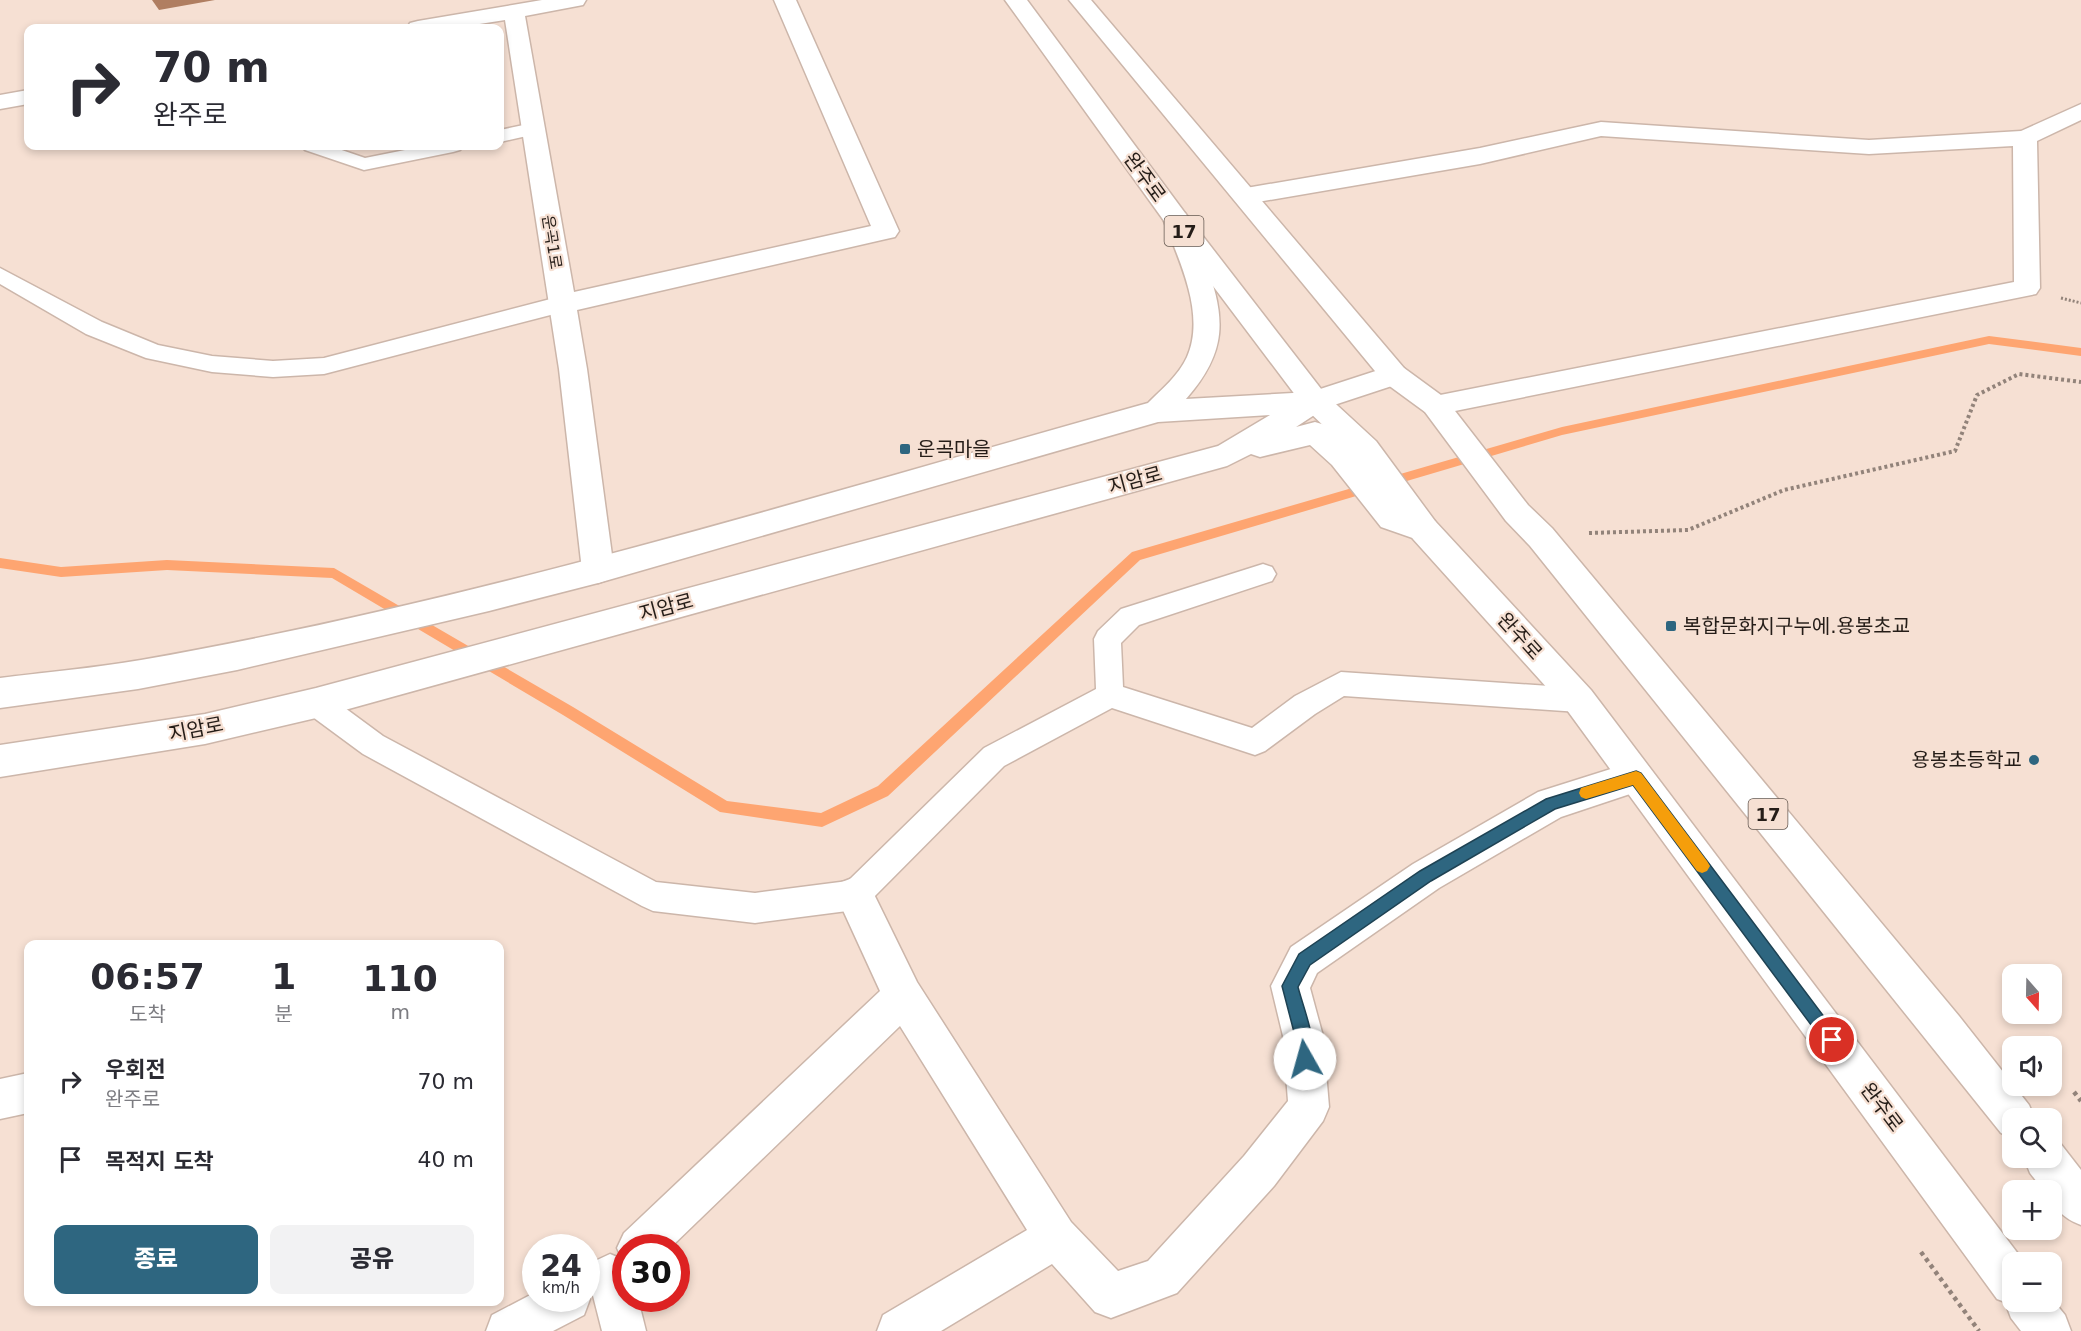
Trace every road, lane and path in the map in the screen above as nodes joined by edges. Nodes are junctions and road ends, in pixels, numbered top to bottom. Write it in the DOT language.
graph roads {
  1 [pos="575,0"];
  2 [pos="785,0"];
  3 [pos="1016,0"];
  4 [pos="1080,0"];
  5 [pos="514,12"];
  6 [pos="442,24"];
  7 [pos="24,98"];
  8 [pos="0,102"];
  9 [pos="2081,111"];
  10 [pos="533,129"];
  11 [pos="504,135"];
  12 [pos="2025,138"];
  13 [pos="324,150"];
  14 [pos="433,150"];
  15 [pos="1246,196"];
  16 [pos="1176,219"];
  17 [pos="0,275"];
  18 [pos="562,304"];
  19 [pos="1394,375"];
  20 [pos="2081,382"];
  21 [pos="1315,401"];
  22 [pos="1435,405"];
  23 [pos="1158,411"];
  24 [pos="1354,453"];
  25 [pos="1227,455"];
  26 [pos="1529,525"];
  27 [pos="598,570"];
  28 [pos="1263,574"];
  29 [pos="0,693"];
  30 [pos="1110,695"];
  31 [pos="1579,700"];
  32 [pos="316,703"];
  33 [pos="0,761"];
  34 [pos="1636,777"];
  35 [pos="855,895"];
  36 [pos="903,996"];
  37 [pos="2074,1092"];
  38 [pos="24,1094"];
  39 [pos="0,1099"];
  40 [pos="2081,1101"];
  41 [pos="2005,1108"];
  42 [pos="2053,1168"];
  43 [pos="2081,1204"];
  44 [pos="652,1234"];
  45 [pos="1056,1237"];
  46 [pos="1921,1252"];
  47 [pos="2002,1268"];
  48 [pos="544,1312"];
  49 [pos="621,1312"];
  50 [pos="2035,1312"];
  51 [pos="508,1331"];
  52 [pos="624,1331"];
  53 [pos="899,1331"];
  54 [pos="1978,1331"];
  55 [pos="2049,1331"];
  1 -- 5 [label="street"];
  2 -- 18 [label="street"];
  3 -- 16 [label="street, 완주로 / 17"];
  4 -- 15 [label="street, 17"];
  5 -- 6 [label="street"];
  5 -- 10 [label="street, 운곡1로"];
  7 -- 8 [label="street"];
  9 -- 12 [label="street"];
  10 -- 11 [label="lane"];
  10 -- 18 [label="street, 운곡1로"];
  12 -- 15 [label="street"];
  12 -- 22 [label="street"];
  13 -- 14 [label="lane"];
  15 -- 19 [label="street, 17"];
  16 -- 21 [label="street, 완주로 / 17"];
  16 -- 23 [label="street"];
  17 -- 18 [label="lane"];
  18 -- 27 [label="street, 운곡1로"];
  19 -- 21 [label="street, 지암로"];
  19 -- 22 [label="street, 17"];
  20 -- 26 [label="path"];
  21 -- 23 [label="street, 지암로"];
  21 -- 24 [label="street, 완주로 / 17"];
  21 -- 25 [label="street, 지암로"];
  22 -- 26 [label="street, 17"];
  23 -- 27 [label="street, 지암로"];
  24 -- 25 [label="street"];
  24 -- 31 [label="street, 완주로 / 17"];
  25 -- 32 [label="street, 지암로"];
  26 -- 41 [label="street, 17"];
  27 -- 29 [label="street, 지암로"];
  28 -- 30 [label="lane"];
  30 -- 31 [label="lane"];
  30 -- 35 [label="lane"];
  31 -- 34 [label="street, 완주로 / 17"];
  32 -- 33 [label="street, 지암로"];
  32 -- 35 [label="lane"];
  34 -- 45 [label="street"];
  34 -- 47 [label="street, 완주로 / 17"];
  35 -- 36 [label="street"];
  36 -- 44 [label="street"];
  36 -- 45 [label="street"];
  37 -- 40 [label="path"];
  38 -- 39 [label="street"];
  42 -- 43 [label="street"];
  45 -- 53 [label="street"];
  46 -- 54 [label="path"];
  48 -- 51 [label="street"];
  49 -- 52 [label="street"];
  50 -- 55 [label="street"];
}
